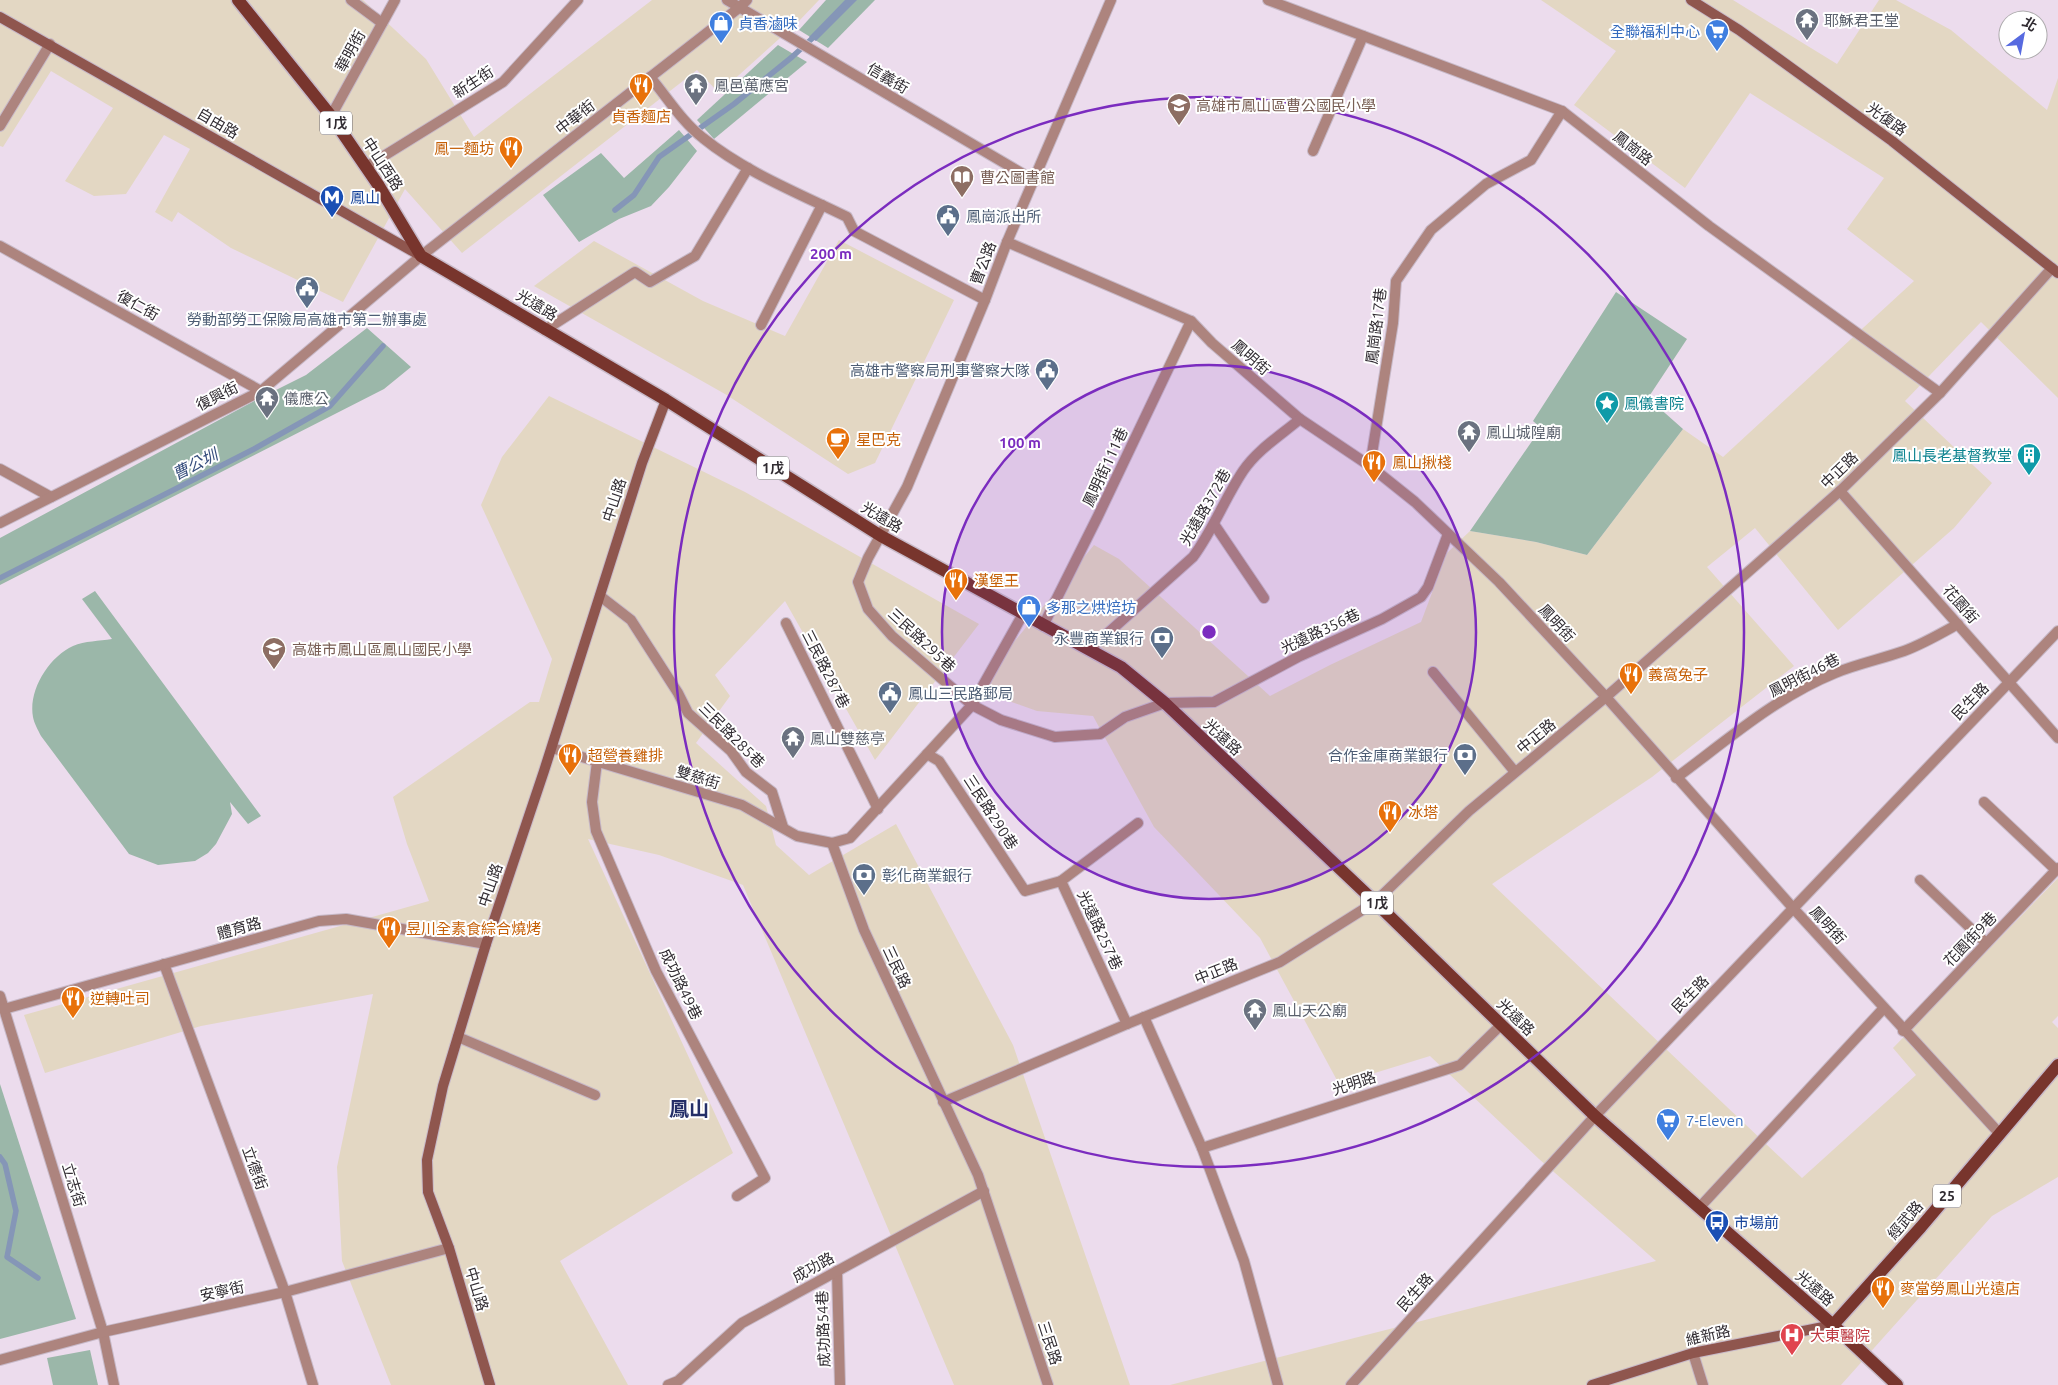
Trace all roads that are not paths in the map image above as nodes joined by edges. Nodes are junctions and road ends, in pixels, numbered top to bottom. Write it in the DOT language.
graph roads {
  1 [pos="238,0"];
  2 [pos="350,0"];
  3 [pos="395,0"];
  4 [pos="578,0"];
  5 [pos="727,0"];
  6 [pos="1111,0"];
  7 [pos="1268,0"];
  8 [pos="1691,0"];
  9 [pos="744,4"];
  10 [pos="0,17"];
  11 [pos="382,23"];
  12 [pos="1363,36"];
  13 [pos="50,44"];
  14 [pos="650,77"];
  15 [pos="1562,111"];
  16 [pos="331,116"];
  17 [pos="0,126"];
  18 [pos="1313,151"];
  19 [pos="366,167"];
  20 [pos="748,168"];
  21 [pos="1035,181"];
  22 [pos="822,205"];
  23 [pos="1007,242"];
  24 [pos="0,246"];
  25 [pos="421,256"];
  26 [pos="2056,267"];
  27 [pos="985,300"];
  28 [pos="1191,321"];
  29 [pos="761,325"];
  30 [pos="545,330"];
  31 [pos="261,390"];
  32 [pos="1940,393"];
  33 [pos="666,400"];
  34 [pos="1300,419"];
  35 [pos="1370,466"];
  36 [pos="0,469"];
  37 [pos="1840,491"];
  38 [pos="51,497"];
  39 [pos="0,524"];
  40 [pos="1214,524"];
  41 [pos="1448,534"];
  42 [pos="881,536"];
  43 [pos="600,596"];
  44 [pos="1264,598"];
  45 [pos="1022,614"];
  46 [pos="786,623"];
  47 [pos="1958,624"];
  48 [pos="1043,626"];
  49 [pos="2058,631"];
  50 [pos="1090,649"];
  51 [pos="1433,672"];
  52 [pos="2009,682"];
  53 [pos="1606,697"];
  54 [pos="1165,703"];
  55 [pos="972,705"];
  56 [pos="2058,738"];
  57 [pos="552,748"];
  58 [pos="927,754"];
  59 [pos="597,762"];
  60 [pos="1515,772"];
  61 [pos="1676,778"];
  62 [pos="1984,802"];
  63 [pos="878,809"];
  64 [pos="1138,823"];
  65 [pos="783,827"];
  66 [pos="832,843"];
  67 [pos="2057,869"];
  68 [pos="1920,880"];
  69 [pos="1061,881"];
  70 [pos="1375,902"];
  71 [pos="1793,908"];
  72 [pos="486,944"];
  73 [pos="1986,944"];
  74 [pos="164,964"];
  75 [pos="0,996"];
  76 [pos="4,1009"];
  77 [pos="1883,1009"];
  78 [pos="1144,1017"];
  79 [pos="1127,1024"];
  80 [pos="1501,1025"];
  81 [pos="1903,1031"];
  82 [pos="458,1037"];
  83 [pos="2058,1065"];
  84 [pos="595,1094"];
  85 [pos="943,1102"];
  86 [pos="1595,1116"];
  87 [pos="1999,1134"];
  88 [pos="1202,1148"];
  89 [pos="984,1191"];
  90 [pos="737,1196"];
  91 [pos="1699,1208"];
  92 [pos="450,1248"];
  93 [pos="836,1271"];
  94 [pos="285,1292"];
  95 [pos="1833,1325"];
  96 [pos="103,1332"];
  97 [pos="1692,1353"];
  98 [pos="0,1360"];
  99 [pos="114,1385"];
  100 [pos="313,1385"];
  101 [pos="490,1385"];
  102 [pos="668,1385"];
  103 [pos="840,1385"];
  104 [pos="1048,1385"];
  105 [pos="1278,1385"];
  106 [pos="1351,1385"];
  107 [pos="1592,1385"];
  108 [pos="1703,1385"];
  109 [pos="1897,1385"];
  1 -- 16 [label="main road, 中山西路 / 1戊"];
  2 -- 11 [label="street"];
  3 -- 11 [label="street, 華明街"];
  4 -- 19 [label="street, 新生街"];
  5 -- 9 [label="street, 信義街"];
  6 -- 21 [label="street, 曹公路"];
  7 -- 12 [label="street, 鳳崗路"];
  8 -- 26 [label="street, 光復路"];
  9 -- 14 [label="street, 中華街"];
  9 -- 21 [label="street, 信義街"];
  10 -- 13 [label="street, 自由路"];
  11 -- 16 [label="street, 華明街"];
  12 -- 15 [label="street, 鳳崗路"];
  12 -- 18 [label="street"];
  13 -- 17 [label="street"];
  13 -- 25 [label="street, 自由路"];
  14 -- 20 [label="street"];
  14 -- 25 [label="street, 中華街"];
  15 -- 32 [label="street, 鳳崗路"];
  15 -- 35 [label="street, 鳳崗路17巷"];
  16 -- 19 [label="main road, 中山西路 / 1戊"];
  19 -- 25 [label="main road, 中山西路 / 1戊"];
  20 -- 22 [label="street"];
  20 -- 30 [label="street"];
  21 -- 23 [label="street, 曹公路"];
  22 -- 27 [label="street"];
  22 -- 29 [label="street"];
  23 -- 27 [label="street, 曹公路"];
  23 -- 28 [label="street, 鳳明街"];
  24 -- 31 [label="street, 復仁街"];
  25 -- 30 [label="main road, 光遠路 / 1戊"];
  25 -- 31 [label="street, 復興街"];
  26 -- 32 [label="street, 中正路"];
  27 -- 42 [label="street, 曹公路"];
  28 -- 34 [label="street, 鳳明街"];
  28 -- 48 [label="street, 鳳明街111巷"];
  30 -- 33 [label="main road, 光遠路 / 1戊"];
  31 -- 38 [label="street, 復興街"];
  32 -- 37 [label="street, 中正路"];
  33 -- 42 [label="main road, 光遠路 / 1戊"];
  33 -- 43 [label="street, 中山路"];
  34 -- 35 [label="street, 鳳明街"];
  34 -- 40 [label="street, 光遠路372巷"];
  35 -- 41 [label="street, 鳳明街"];
  36 -- 38 [label="street"];
  37 -- 47 [label="street, 花園街"];
  37 -- 53 [label="street, 中正路"];
  38 -- 39 [label="street, 復興街"];
  40 -- 44 [label="street"];
  40 -- 50 [label="street, 光遠路372巷"];
  41 -- 53 [label="street, 鳳明街"];
  41 -- 54 [label="street, 光遠路356巷"];
  42 -- 45 [label="main road, 光遠路 / 1戊"];
  42 -- 55 [label="street, 三民路295巷"];
  43 -- 57 [label="street, 中山路"];
  43 -- 65 [label="street, 三民路285巷"];
  45 -- 48 [label="main road, 光遠路 / 1戊"];
  45 -- 55 [label="street"];
  46 -- 63 [label="street, 三民路287巷"];
  47 -- 52 [label="street, 花園街"];
  47 -- 61 [label="street, 鳳明街46巷"];
  48 -- 50 [label="main road, 光遠路 / 1戊"];
  49 -- 52 [label="street, 民生路"];
  50 -- 54 [label="main road, 光遠路 / 1戊"];
  51 -- 60 [label="street"];
  52 -- 56 [label="street, 花園街"];
  52 -- 71 [label="street, 民生路"];
  53 -- 60 [label="street, 中正路"];
  53 -- 61 [label="street, 鳳明街"];
  54 -- 55 [label="street, 光遠路356巷"];
  54 -- 70 [label="main road, 光遠路 / 1戊"];
  55 -- 58 [label="street"];
  57 -- 59 [label="street, 雙慈街"];
  57 -- 72 [label="street, 中山路"];
  58 -- 63 [label="street"];
  58 -- 69 [label="street, 三民路290巷"];
  59 -- 65 [label="street, 雙慈街"];
  59 -- 90 [label="street, 成功路49巷"];
  60 -- 70 [label="street, 中正路"];
  61 -- 71 [label="street, 鳳明街"];
  62 -- 67 [label="street"];
  63 -- 66 [label="street"];
  64 -- 69 [label="street, 光遠路257巷"];
  65 -- 66 [label="street, 雙慈街"];
  66 -- 85 [label="street, 三民路"];
  67 -- 73 [label="street, 花園街9巷"];
  68 -- 73 [label="street"];
  69 -- 79 [label="street, 光遠路257巷"];
  70 -- 78 [label="street, 中正路"];
  70 -- 80 [label="main road, 光遠路 / 1戊"];
  71 -- 77 [label="street, 鳳明街"];
  71 -- 86 [label="street, 民生路"];
  72 -- 74 [label="street, 體育路"];
  72 -- 82 [label="street, 中山路"];
  73 -- 81 [label="street, 花園街9巷"];
  74 -- 76 [label="street, 體育路"];
  74 -- 94 [label="street, 立德街"];
  75 -- 76 [label="street, 立志街"];
  76 -- 96 [label="street, 立志街"];
  77 -- 81 [label="street, 鳳明街"];
  77 -- 91 [label="street"];
  78 -- 79 [label="street, 中正路"];
  78 -- 88 [label="street"];
  79 -- 85 [label="street, 中正路"];
  80 -- 86 [label="main road, 光遠路 / 1戊"];
  80 -- 88 [label="street, 光明路"];
  81 -- 87 [label="street, 鳳明街"];
  82 -- 84 [label="street"];
  82 -- 92 [label="street, 中山路"];
  83 -- 87 [label="main road, 經武路 / 25"];
  85 -- 89 [label="street, 三民路"];
  86 -- 91 [label="main road, 光遠路 / 1戊"];
  86 -- 106 [label="street, 民生路"];
  87 -- 95 [label="main road, 經武路 / 25"];
  88 -- 105 [label="street"];
  89 -- 93 [label="street, 成功路"];
  89 -- 104 [label="street, 三民路"];
  91 -- 95 [label="main road, 光遠路 / 1戊"];
  92 -- 94 [label="street, 安寧街"];
  92 -- 101 [label="street, 中山路"];
  93 -- 102 [label="street, 成功路"];
  93 -- 103 [label="street, 成功路54巷"];
  94 -- 96 [label="street, 安寧街"];
  94 -- 100 [label="street, 立德街"];
  95 -- 97 [label="street, 維新路"];
  95 -- 109 [label="main road, 光遠路 / 1戊"];
  96 -- 98 [label="street, 安寧街"];
  96 -- 99 [label="street, 立志街"];
  97 -- 107 [label="street, 維新路"];
  97 -- 108 [label="street"];
}
